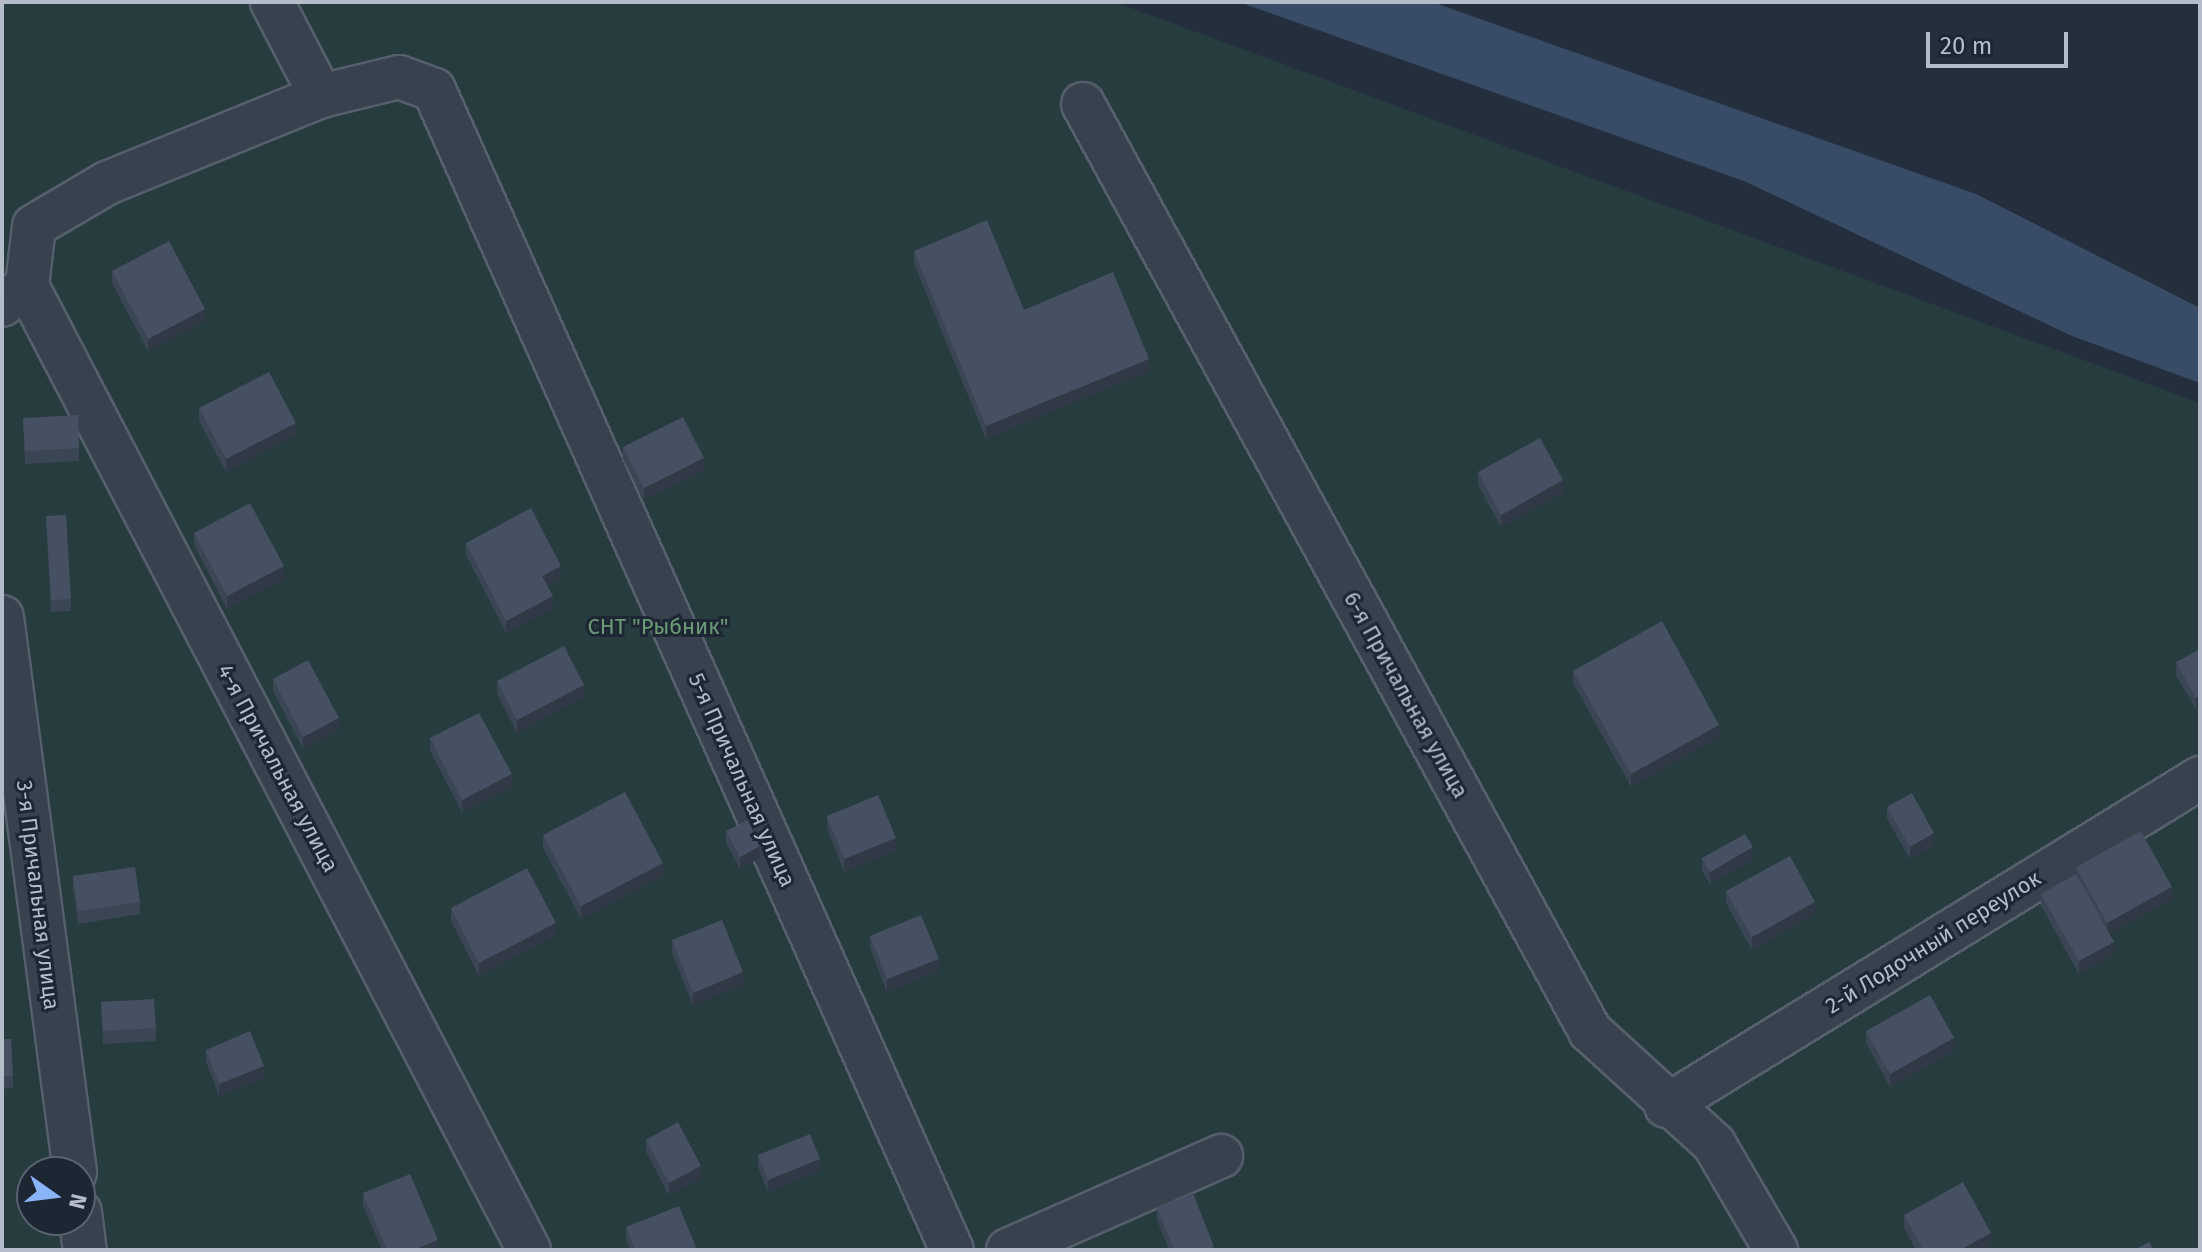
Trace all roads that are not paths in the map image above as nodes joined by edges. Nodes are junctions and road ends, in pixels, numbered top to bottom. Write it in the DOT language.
graph roads {
  1 [pos="272,2"];
  2 [pos="321,96"];
  3 [pos="1083,104"];
  4 [pos="14,296"];
  5 [pos="2,617"];
  6 [pos="2200,778"];
  7 [pos="1666,1106"];
  8 [pos="73,1156"];
  9 [pos="1221,1156"];
  10 [pos="529,1250"];
  11 [pos="952,1250"];
  12 [pos="1008,1250"];
  13 [pos="1776,1250"];
  1 -- 2 [label="street"];
  2 -- 4 [label="street"];
  2 -- 11 [label="street, 5-я Причальная улица"];
  3 -- 7 [label="street, 6-я Причальная улица"];
  4 -- 10 [label="street, 4-я Причальная улица"];
  5 -- 8 [label="street, 3-я Причальная улица"];
  6 -- 7 [label="street, 2-й Лодочный переулок"];
  7 -- 13 [label="street, 6-я Причальная улица"];
  9 -- 12 [label="street"];
}
